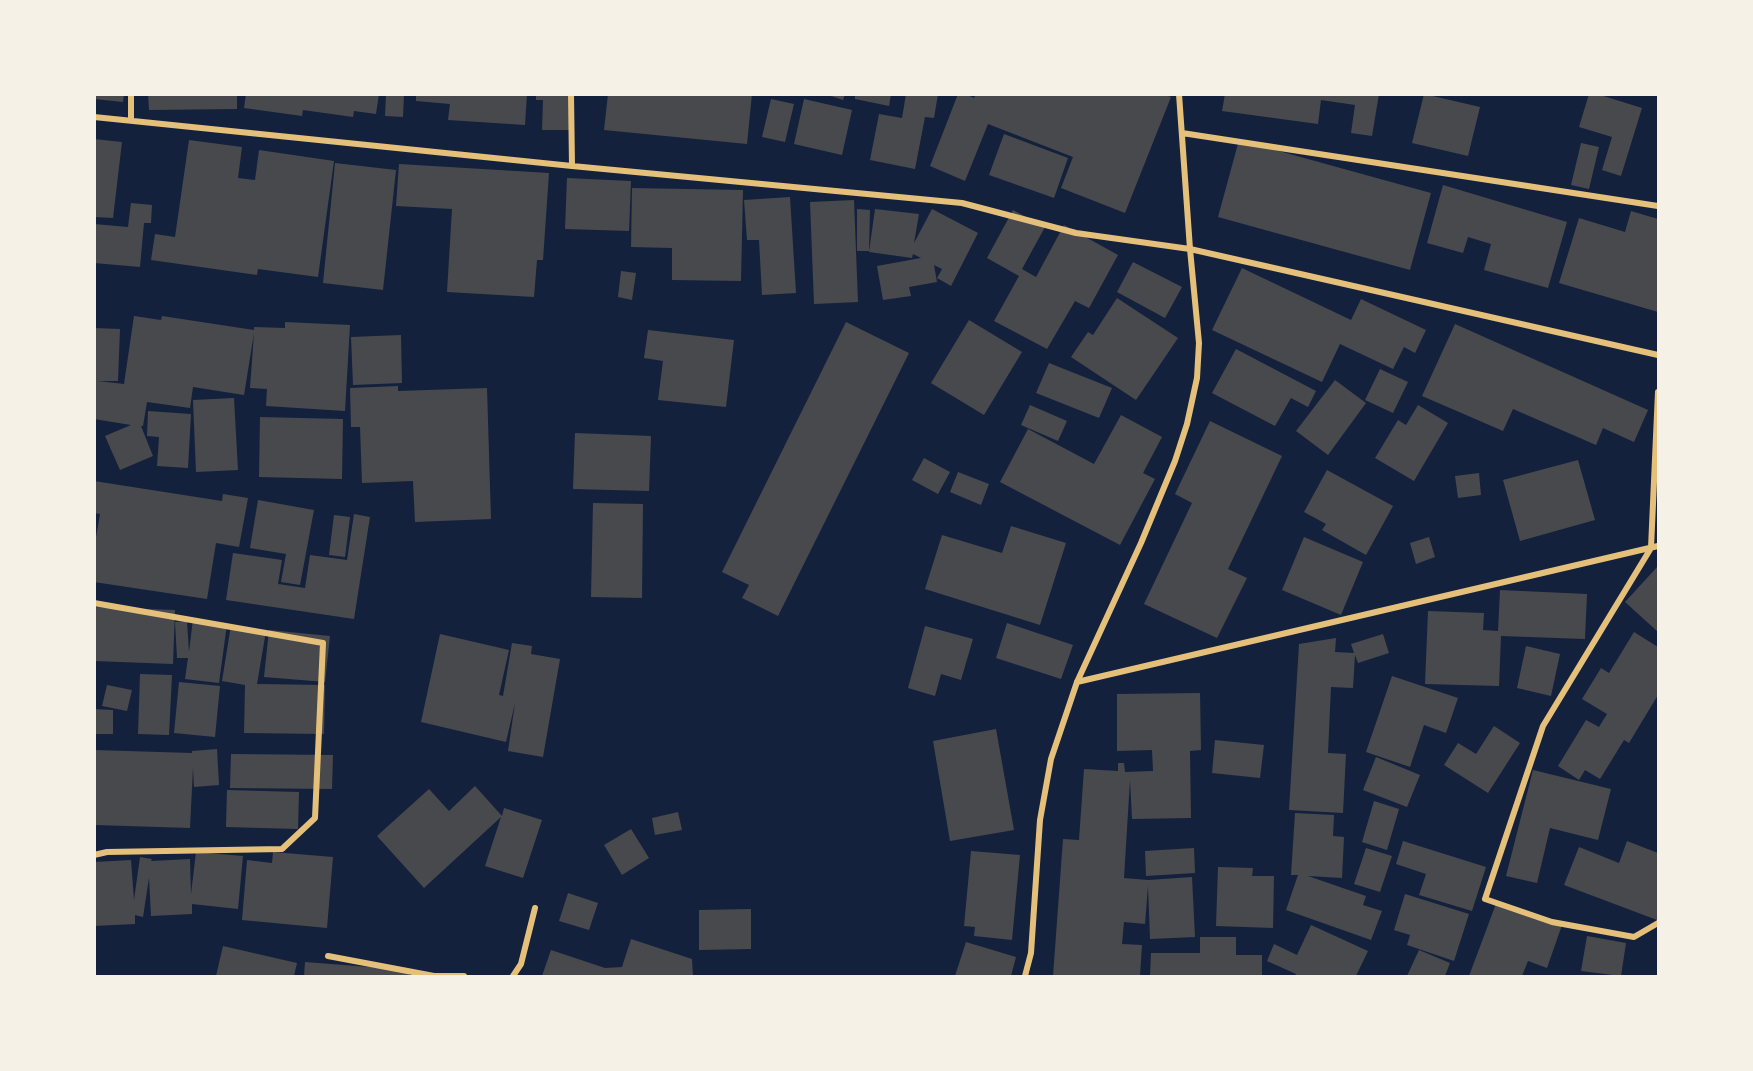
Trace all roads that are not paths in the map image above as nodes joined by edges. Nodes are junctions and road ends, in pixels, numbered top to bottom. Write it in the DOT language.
graph roads {
  1 [pos="131,94"];
  2 [pos="572,94"];
  3 [pos="1179,94"];
  4 [pos="94,117"];
  5 [pos="131,120"];
  6 [pos="1182,133"];
  7 [pos="572,166"];
  8 [pos="1659,206"];
  9 [pos="1190,249"];
  10 [pos="1659,355"];
  11 [pos="1659,392"];
  12 [pos="1655,547"];
  13 [pos="94,603"];
  14 [pos="1077,682"];
  15 [pos="94,855"];
  16 [pos="536,908"];
  17 [pos="1659,923"];
  18 [pos="328,956"];
  19 [pos="434,976"];
  20 [pos="464,976"];
  21 [pos="513,976"];
  22 [pos="1025,976"];
  1 -- 5 [label="street"];
  2 -- 7 [label="street"];
  3 -- 6 [label="street"];
  4 -- 5 [label="street"];
  5 -- 7 [label="street"];
  6 -- 8 [label="street"];
  6 -- 9 [label="street"];
  7 -- 9 [label="street"];
  9 -- 10 [label="street"];
  9 -- 14 [label="street"];
  11 -- 12 [label="street"];
  12 -- 14 [label="street"];
  12 -- 17 [label="street"];
  13 -- 15 [label="street"];
  14 -- 22 [label="street"];
  16 -- 21 [label="street"];
  18 -- 19 [label="street"];
  19 -- 20 [label="street"];
}
